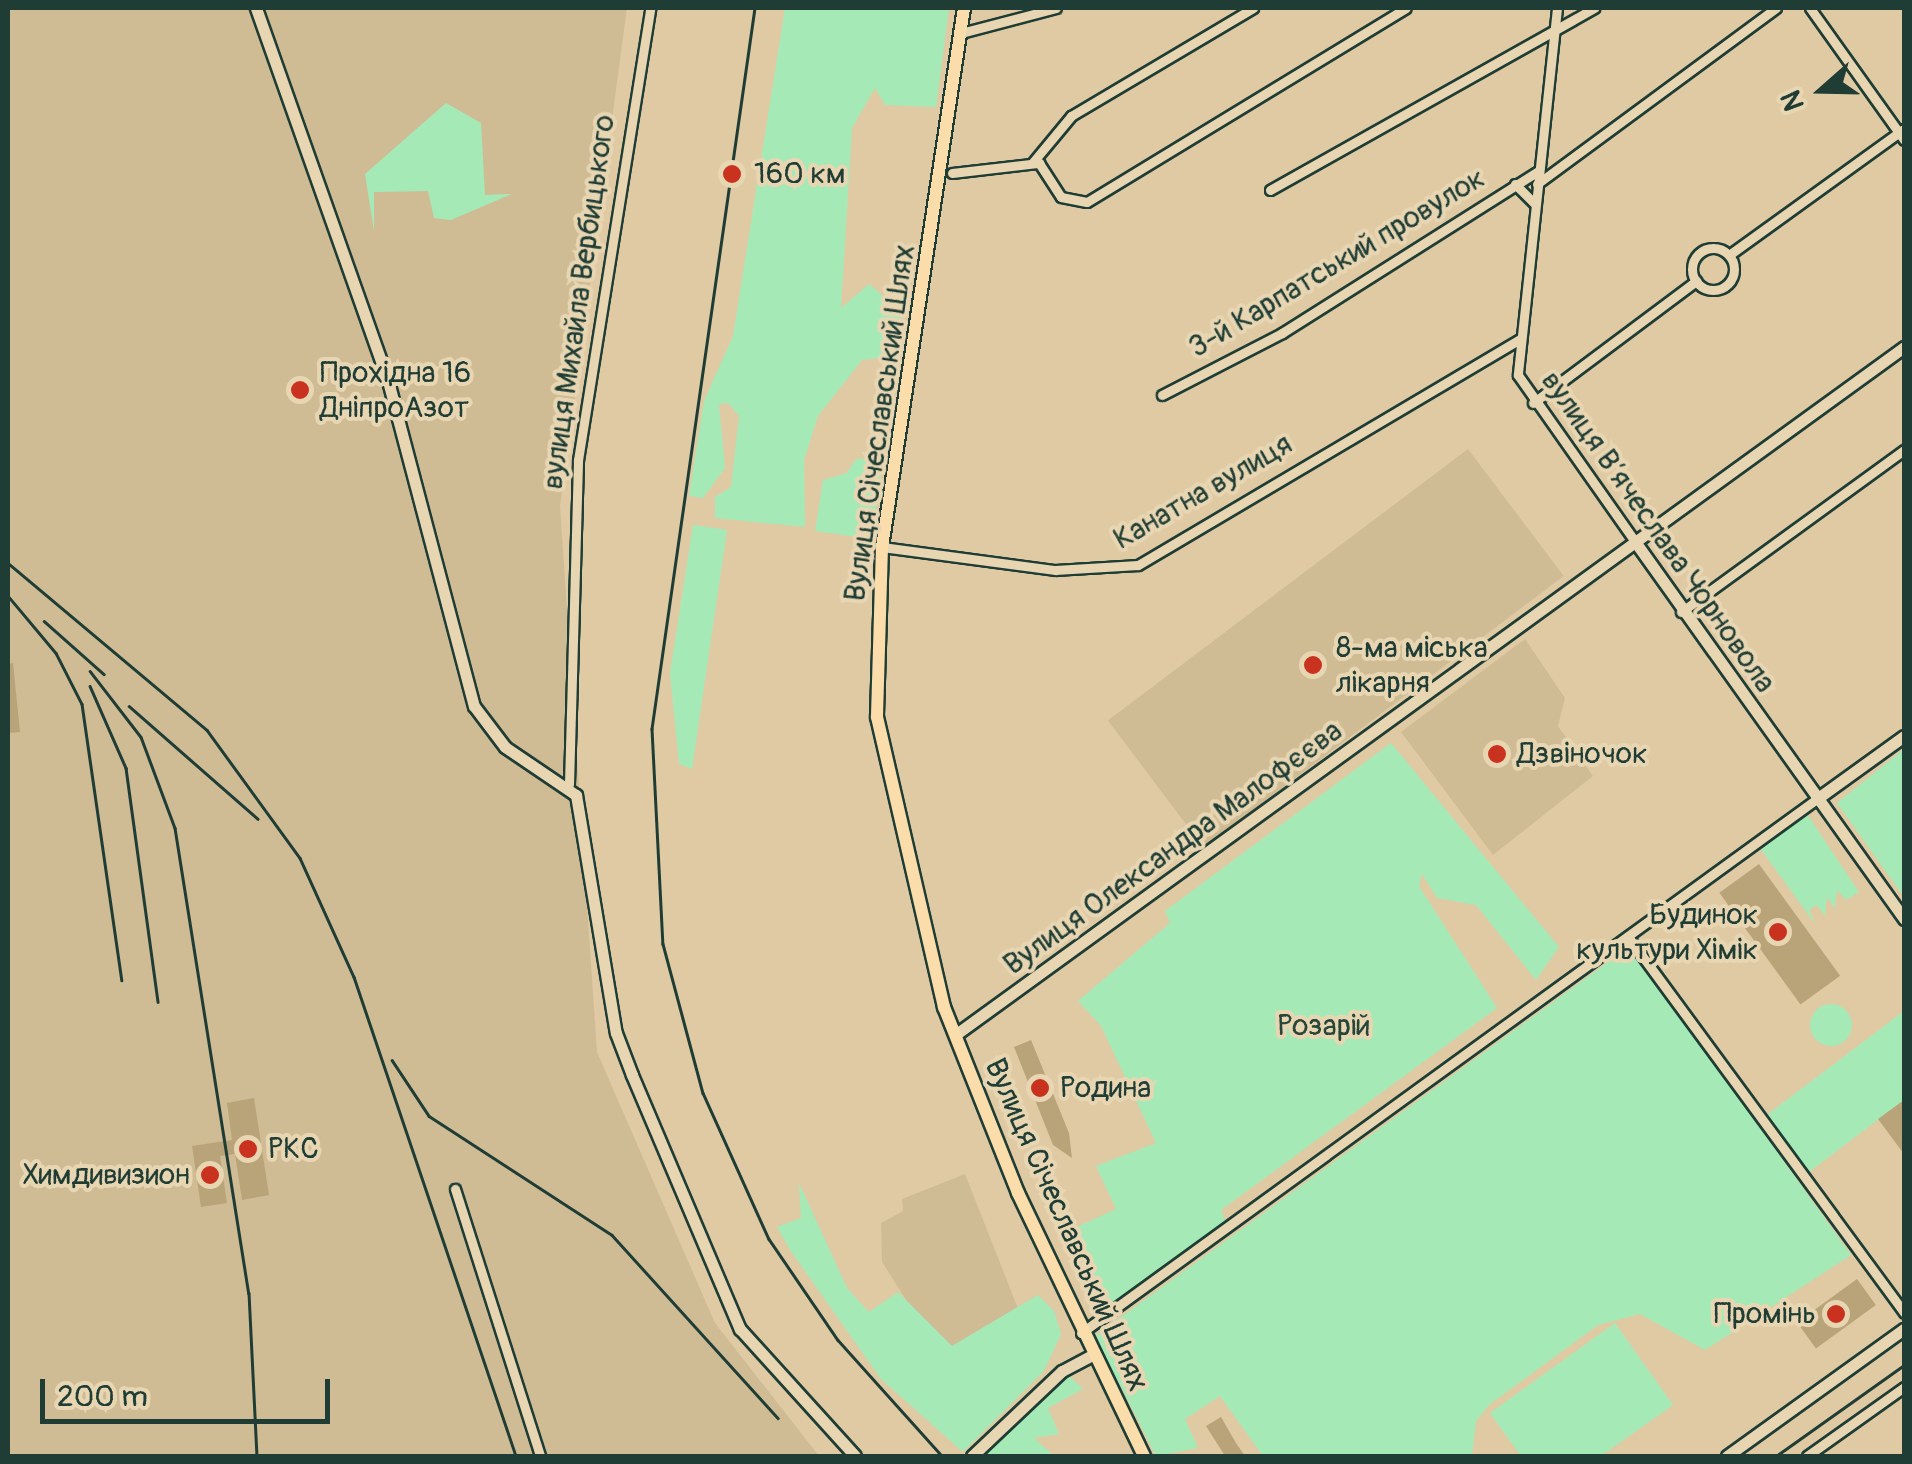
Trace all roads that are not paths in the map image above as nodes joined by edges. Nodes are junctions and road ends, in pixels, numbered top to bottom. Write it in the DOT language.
graph roads {
  1 [pos="256,8"];
  2 [pos="650,8"];
  3 [pos="964,8"];
  4 [pos="1056,8"];
  5 [pos="1253,8"];
  6 [pos="1406,8"];
  7 [pos="1557,8"];
  8 [pos="1594,8"];
  9 [pos="1776,8"];
  10 [pos="1810,8"];
  11 [pos="960,33"];
  12 [pos="1554,36"];
  13 [pos="1903,134"];
  14 [pos="1033,162"];
  15 [pos="1537,172"];
  16 [pos="952,173"];
  17 [pos="1515,184"];
  18 [pos="1536,185"];
  19 [pos="1270,190"];
  20 [pos="1534,203"];
  21 [pos="1729,256"];
  22 [pos="1696,281"];
  23 [pos="1520,339"];
  24 [pos="1904,347"];
  25 [pos="1162,395"];
  26 [pos="1533,403"];
  27 [pos="1904,450"];
  28 [pos="1636,542"];
  29 [pos="882,547"];
  30 [pos="1681,612"];
  31 [pos="1904,736"];
  32 [pos="569,784"];
  33 [pos="1818,798"];
  34 [pos="1904,918"];
  35 [pos="1629,938"];
  36 [pos="954,1034"];
  37 [pos="455,1189"];
  38 [pos="1904,1313"];
  39 [pos="1904,1330"];
  40 [pos="1081,1333"];
  41 [pos="1092,1355"];
  42 [pos="1904,1387"];
  43 [pos="540,1456"];
  44 [pos="855,1456"];
  45 [pos="972,1456"];
  46 [pos="1144,1456"];
  47 [pos="1728,1456"];
  48 [pos="1807,1456"];
  1 -- 32 [label="street"];
  2 -- 32 [label="street, вулиця Михайла Вербицького"];
  3 -- 11 [label="main road, Вулиця Січеславський Шлях"];
  4 -- 11 [label="street"];
  5 -- 14 [label="street"];
  6 -- 14 [label="street"];
  7 -- 12 [label="street, вулиця Вʼячеслава Чорновола"];
  8 -- 12 [label="street"];
  9 -- 18 [label="street"];
  10 -- 13 [label="street"];
  11 -- 29 [label="main road, Вулиця Січеславський Шлях"];
  12 -- 15 [label="street, вулиця Вʼячеслава Чорновола"];
  12 -- 19 [label="street"];
  13 -- 21 [label="street"];
  14 -- 16 [label="street"];
  15 -- 17 [label="street, 3-й Карпатський провулок"];
  15 -- 18 [label="street, вулиця Вʼячеслава Чорновола"];
  17 -- 20 [label="street"];
  17 -- 25 [label="street, 3-й Карпатський провулок"];
  18 -- 20 [label="street, вулиця Вʼячеслава Чорновола"];
  20 -- 23 [label="street, вулиця Вʼячеслава Чорновола"];
  21 -- 22 [label="street"];
  21 -- 22 [label="street"];
  22 -- 26 [label="street"];
  23 -- 26 [label="street, вулиця Вʼячеслава Чорновола"];
  23 -- 29 [label="street, Канатна вулиця"];
  24 -- 28 [label="street, Вулиця Олександра Малофєєва"];
  26 -- 28 [label="street, вулиця Вʼячеслава Чорновола"];
  27 -- 30 [label="street"];
  28 -- 30 [label="street, вулиця Вʼячеслава Чорновола"];
  28 -- 36 [label="street, Вулиця Олександра Малофєєва"];
  29 -- 36 [label="main road, Вулиця Січеславський Шлях"];
  30 -- 33 [label="street, вулиця Вʼячеслава Чорновола"];
  31 -- 33 [label="street"];
  32 -- 44 [label="street"];
  33 -- 34 [label="street, вулиця Вʼячеслава Чорновола"];
  33 -- 35 [label="street"];
  35 -- 38 [label="street"];
  35 -- 40 [label="street"];
  36 -- 40 [label="main road, Вулиця Січеславський Шлях"];
  37 -- 43 [label="street"];
  39 -- 47 [label="street"];
  40 -- 41 [label="main road, Вулиця Січеславський Шлях"];
  41 -- 45 [label="street"];
  41 -- 46 [label="main road, Вулиця Січеславський Шлях"];
  42 -- 48 [label="street"];
}
